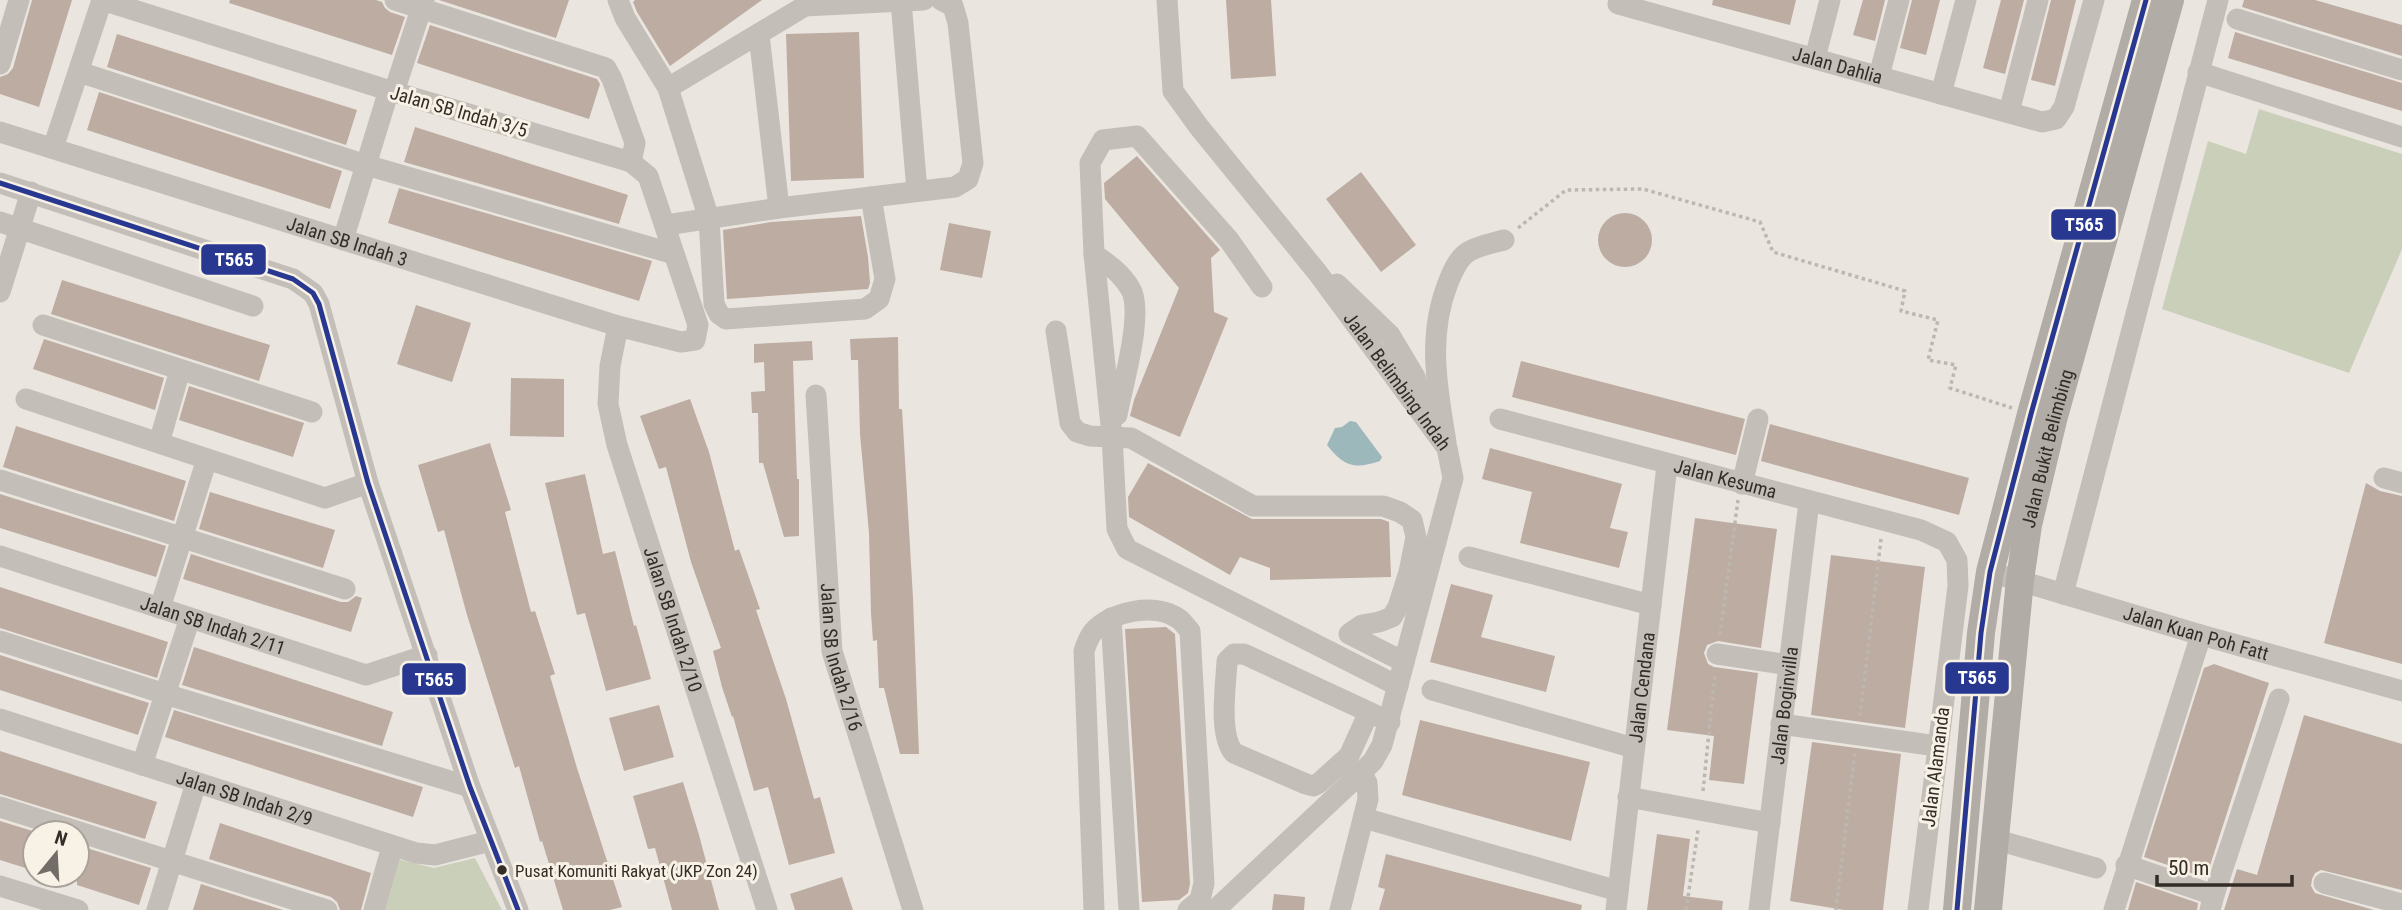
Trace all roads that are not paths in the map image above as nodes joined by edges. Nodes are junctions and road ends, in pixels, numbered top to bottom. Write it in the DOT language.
graph roads {
  1 [pos="19,0"];
  2 [pos="102,0"];
  3 [pos="395,0"];
  4 [pos="618,0"];
  5 [pos="924,0"];
  6 [pos="941,0"];
  7 [pos="1167,0"];
  8 [pos="1830,0"];
  9 [pos="1899,0"];
  10 [pos="1966,0"];
  11 [pos="2038,0"];
  12 [pos="2094,0"];
  13 [pos="2146,0"];
  14 [pos="2170,0"];
  15 [pos="2218,0"];
  16 [pos="901,1"];
  17 [pos="803,3"];
  18 [pos="423,4"];
  19 [pos="1618,4"];
  20 [pos="2237,19"];
  21 [pos="759,35"];
  22 [pos="1815,58"];
  23 [pos="0,64"];
  24 [pos="2402,70"];
  25 [pos="79,72"];
  26 [pos="2198,72"];
  27 [pos="1880,76"];
  28 [pos="668,88"];
  29 [pos="392,91"];
  30 [pos="1941,94"];
  31 [pos="2009,112"];
  32 [pos="0,132"];
  33 [pos="2402,137"];
  34 [pos="53,148"];
  35 [pos="631,162"];
  36 [pos="366,165"];
  37 [pos="0,183"];
  38 [pos="917,191"];
  39 [pos="31,192"];
  40 [pos="871,197"];
  41 [pos="779,208"];
  42 [pos="709,219"];
  43 [pos="10,225"];
  44 [pos="666,225"];
  45 [pos="343,240"];
  46 [pos="1504,240"];
  47 [pos="674,254"];
  48 [pos="1094,254"];
  49 [pos="1262,286"];
  50 [pos="0,292"];
  51 [pos="253,306"];
  52 [pos="43,325"];
  53 [pos="618,326"];
  54 [pos="1056,331"];
  55 [pos="180,370"];
  56 [pos="816,395"];
  57 [pos="26,399"];
  58 [pos="312,412"];
  59 [pos="1500,419"];
  60 [pos="1758,419"];
  61 [pos="1112,436"];
  62 [pos="159,443"];
  63 [pos="1447,448"];
  64 [pos="207,458"];
  65 [pos="1667,465"];
  66 [pos="0,480"];
  67 [pos="368,483"];
  68 [pos="1742,485"];
  69 [pos="1809,502"];
  70 [pos="181,538"];
  71 [pos="1947,542"];
  72 [pos="0,556"];
  73 [pos="1469,557"];
  74 [pos="1990,572"];
  75 [pos="2020,580"];
  76 [pos="345,589"];
  77 [pos="2063,594"];
  78 [pos="1651,605"];
  79 [pos="160,608"];
  80 [pos="190,618"];
  81 [pos="1111,618"];
  82 [pos="1349,634"];
  83 [pos="2201,635"];
  84 [pos="0,641"];
  85 [pos="1312,644"];
  86 [pos="1333,654"];
  87 [pos="1717,654"];
  88 [pos="427,656"];
  89 [pos="1404,662"];
  90 [pos="1789,665"];
  91 [pos="1298,679"];
  92 [pos="1398,686"];
  93 [pos="1432,690"];
  94 [pos="2402,691"];
  95 [pos="165,694"];
  96 [pos="2279,699"];
  97 [pos="1369,712"];
  98 [pos="0,719"];
  99 [pos="1390,722"];
  100 [pos="1782,724"];
  101 [pos="1937,746"];
  102 [pos="1634,748"];
  103 [pos="142,765"];
  104 [pos="1361,773"];
  105 [pos="196,783"];
  106 [pos="470,787"];
  107 [pos="1628,797"];
  108 [pos="0,807"];
  109 [pos="1364,818"];
  110 [pos="1770,823"];
  111 [pos="1997,840"];
  112 [pos="489,841"];
  113 [pos="392,847"];
  114 [pos="172,863"];
  115 [pos="2126,865"];
  116 [pos="2096,868"];
  117 [pos="2324,883"];
  118 [pos="0,886"];
  119 [pos="1617,900"];
  120 [pos="2212,902"];
  121 [pos="2402,904"];
  122 [pos="78,910"];
  123 [pos="157,910"];
  124 [pos="327,910"];
  125 [pos="374,910"];
  126 [pos="518,910"];
  127 [pos="767,910"];
  128 [pos="913,910"];
  129 [pos="1094,910"];
  130 [pos="1129,910"];
  131 [pos="1188,910"];
  132 [pos="1215,910"];
  133 [pos="1340,910"];
  134 [pos="1759,910"];
  135 [pos="1918,910"];
  136 [pos="1957,910"];
  137 [pos="1988,910"];
  138 [pos="2113,910"];
  1 -- 23 [label="street"];
  2 -- 25 [label="street"];
  2 -- 29 [label="street, Jalan SB Indah 3/5"];
  3 -- 18 [label="street"];
  4 -- 28 [label="street"];
  5 -- 16 [label="street"];
  6 -- 38 [label="street"];
  7 -- 63 [label="street, Jalan Belimbing Indah"];
  8 -- 22 [label="street"];
  9 -- 27 [label="street"];
  10 -- 30 [label="street"];
  11 -- 31 [label="street"];
  12 -- 31 [label="street, Jalan Dahlia"];
  13 -- 74 [label="main road, Jalan Bukit Belimbing"];
  14 -- 75 [label="main road, Jalan Bukit Belimbing"];
  15 -- 26 [label="street"];
  16 -- 17 [label="street"];
  16 -- 38 [label="street"];
  17 -- 21 [label="street"];
  18 -- 29 [label="street"];
  18 -- 35 [label="street"];
  19 -- 22 [label="street, Jalan Dahlia"];
  20 -- 24 [label="street"];
  21 -- 28 [label="street"];
  21 -- 41 [label="street"];
  22 -- 27 [label="street, Jalan Dahlia"];
  25 -- 34 [label="street"];
  25 -- 36 [label="street"];
  26 -- 33 [label="street"];
  26 -- 77 [label="street"];
  27 -- 30 [label="street, Jalan Dahlia"];
  28 -- 42 [label="street"];
  29 -- 35 [label="street, Jalan SB Indah 3/5"];
  29 -- 36 [label="street"];
  30 -- 31 [label="street, Jalan Dahlia"];
  32 -- 34 [label="street, Jalan SB Indah 3"];
  34 -- 45 [label="street, Jalan SB Indah 3"];
  35 -- 44 [label="street"];
  36 -- 45 [label="street"];
  36 -- 47 [label="street"];
  37 -- 39 [label="street"];
  38 -- 40 [label="street"];
  39 -- 43 [label="street"];
  39 -- 67 [label="street"];
  40 -- 41 [label="street"];
  40 -- 42 [label="street"];
  41 -- 42 [label="street"];
  42 -- 44 [label="street"];
  43 -- 50 [label="street"];
  43 -- 51 [label="street"];
  44 -- 47 [label="street"];
  45 -- 53 [label="street, Jalan SB Indah 3"];
  46 -- 63 [label="street"];
  47 -- 53 [label="street, Jalan SB Indah 3"];
  48 -- 49 [label="street"];
  48 -- 61 [label="street"];
  48 -- 61 [label="street"];
  52 -- 55 [label="street"];
  53 -- 127 [label="street, Jalan SB Indah 2/10"];
  54 -- 61 [label="street"];
  55 -- 58 [label="street"];
  55 -- 62 [label="street"];
  56 -- 128 [label="street, Jalan SB Indah 2/16"];
  57 -- 62 [label="street"];
  59 -- 65 [label="street, Jalan Kesuma"];
  60 -- 68 [label="street"];
  61 -- 82 [label="street"];
  61 -- 85 [label="street"];
  62 -- 64 [label="street"];
  63 -- 89 [label="street, Jalan Belimbing Indah"];
  64 -- 67 [label="street"];
  64 -- 70 [label="street"];
  65 -- 68 [label="street, Jalan Kesuma"];
  65 -- 78 [label="street, Jalan Cendana"];
  66 -- 70 [label="street"];
  67 -- 88 [label="street"];
  68 -- 69 [label="street, Jalan Kesuma"];
  69 -- 71 [label="street, Jalan Kesuma"];
  69 -- 90 [label="street, Jalan Boginvilla"];
  70 -- 76 [label="street"];
  70 -- 79 [label="street"];
  71 -- 101 [label="street, Jalan Alamanda"];
  72 -- 79 [label="street, Jalan SB Indah 2/11"];
  73 -- 78 [label="street"];
  74 -- 75 [label="street, Jalan Kuan Poh Fatt"];
  74 -- 136 [label="main road, Jalan Bukit Belimbing"];
  75 -- 77 [label="street, Jalan Kuan Poh Fatt"];
  75 -- 111 [label="main road, Jalan Bukit Belimbing"];
  77 -- 83 [label="street, Jalan Kuan Poh Fatt"];
  78 -- 102 [label="street, Jalan Cendana"];
  79 -- 80 [label="street, Jalan SB Indah 2/11"];
  80 -- 88 [label="street, Jalan SB Indah 2/11"];
  80 -- 95 [label="street"];
  81 -- 129 [label="street"];
  81 -- 130 [label="street"];
  81 -- 131 [label="street"];
  82 -- 86 [label="street"];
  82 -- 89 [label="street"];
  83 -- 94 [label="street, Jalan Kuan Poh Fatt"];
  83 -- 115 [label="street"];
  84 -- 95 [label="street"];
  85 -- 86 [label="street"];
  85 -- 91 [label="street"];
  86 -- 92 [label="street"];
  87 -- 90 [label="street"];
  88 -- 106 [label="street"];
  89 -- 92 [label="street, Jalan Belimbing Indah"];
  90 -- 100 [label="street, Jalan Boginvilla"];
  91 -- 97 [label="street"];
  91 -- 97 [label="street"];
  92 -- 99 [label="street, Jalan Belimbing Indah"];
  93 -- 102 [label="street"];
  95 -- 103 [label="street"];
  95 -- 106 [label="street"];
  96 -- 120 [label="street"];
  97 -- 99 [label="street"];
  98 -- 103 [label="street, Jalan SB Indah 2/9"];
  99 -- 104 [label="street, Jalan Belimbing Indah"];
  100 -- 101 [label="street"];
  100 -- 110 [label="street, Jalan Boginvilla"];
  101 -- 135 [label="street, Jalan Alamanda"];
  102 -- 107 [label="street, Jalan Cendana"];
  103 -- 105 [label="street, Jalan SB Indah 2/9"];
  104 -- 109 [label="street"];
  104 -- 132 [label="street, Jalan Belimbing Indah"];
  105 -- 113 [label="street, Jalan SB Indah 2/9"];
  105 -- 114 [label="street"];
  106 -- 112 [label="street"];
  107 -- 110 [label="street"];
  107 -- 119 [label="street, Jalan Cendana"];
  108 -- 114 [label="street"];
  109 -- 119 [label="street"];
  109 -- 133 [label="street"];
  110 -- 134 [label="street, Jalan Boginvilla"];
  111 -- 116 [label="street"];
  111 -- 137 [label="main road, Jalan Bukit Belimbing"];
  112 -- 113 [label="street, Jalan SB Indah 2/9"];
  112 -- 126 [label="street"];
  113 -- 125 [label="street"];
  114 -- 123 [label="street"];
  114 -- 124 [label="street"];
  115 -- 120 [label="street"];
  115 -- 138 [label="street"];
  117 -- 121 [label="street"];
  118 -- 122 [label="street"];
}
